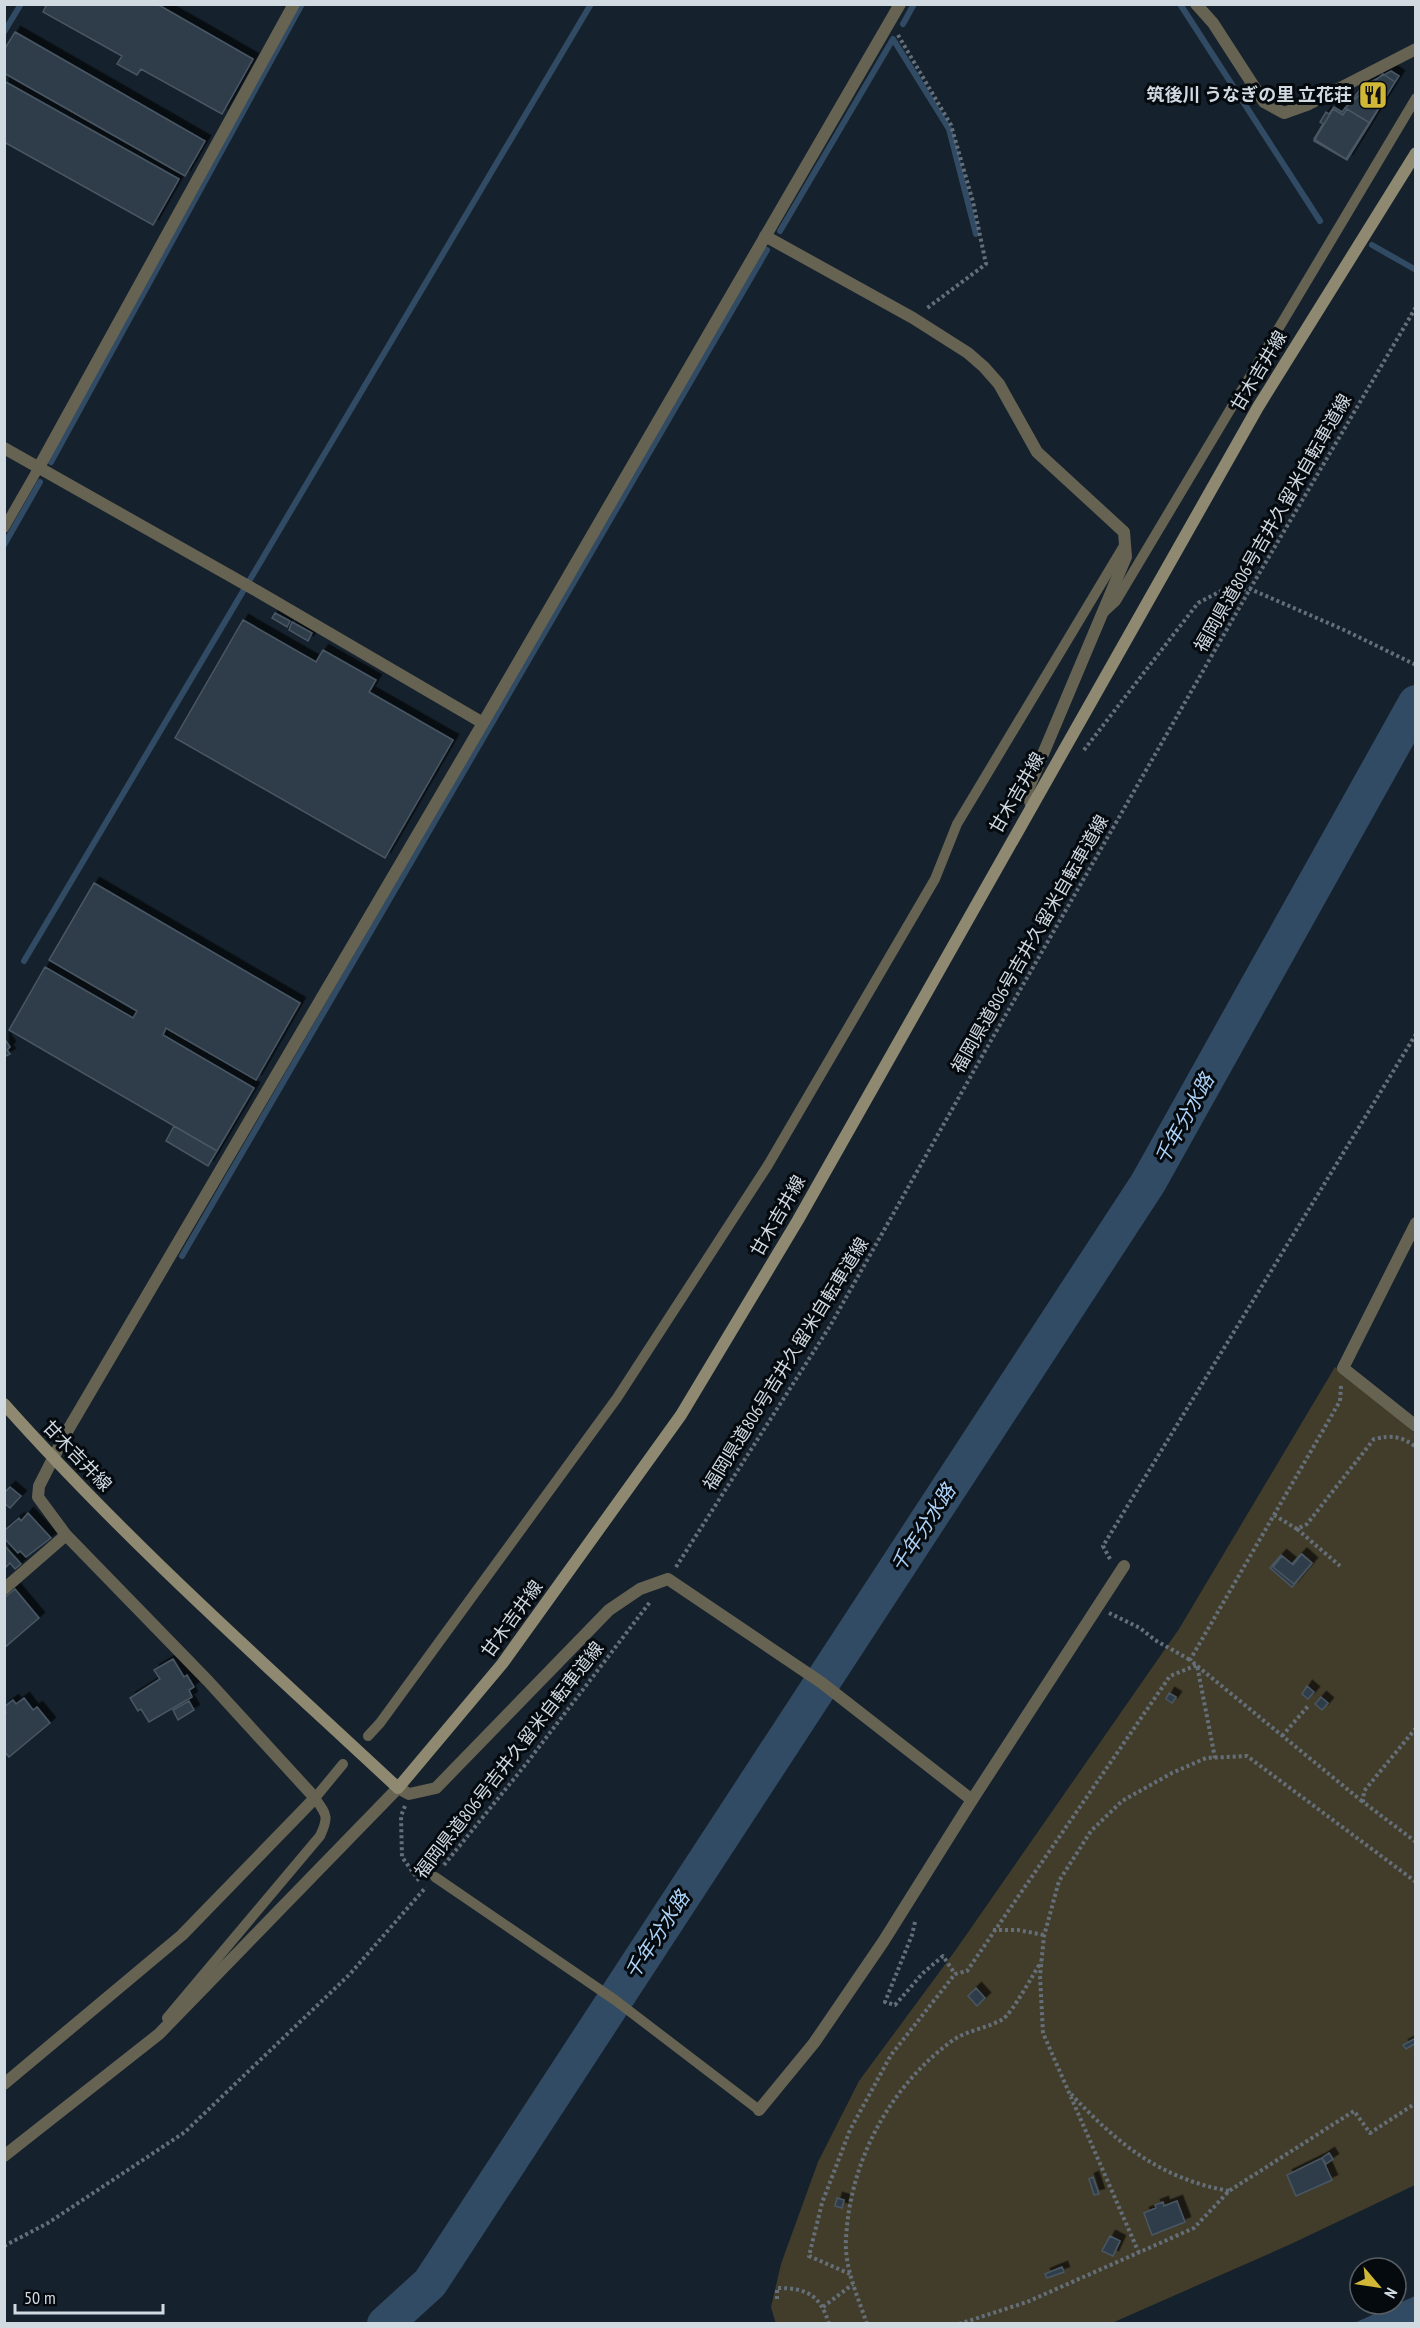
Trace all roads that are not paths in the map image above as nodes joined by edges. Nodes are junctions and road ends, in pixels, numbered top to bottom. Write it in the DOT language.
graph roads {
  1 [pos="294,4"];
  2 [pos="900,4"];
  3 [pos="1196,4"];
  4 [pos="1416,49"];
  5 [pos="1416,98"];
  6 [pos="1416,153"];
  7 [pos="765,236"];
  8 [pos="4,448"];
  9 [pos="39,468"];
  10 [pos="4,528"];
  11 [pos="1125,544"];
  12 [pos="1101,615"];
  13 [pos="483,723"];
  14 [pos="1031,804"];
  15 [pos="1416,1223"];
  16 [pos="4,1404"];
  17 [pos="1416,1426"];
  18 [pos="53,1459"];
  19 [pos="66,1535"];
  20 [pos="1121,1570"];
  21 [pos="4,1589"];
  22 [pos="368,1736"];
  23 [pos="343,1764"];
  24 [pos="404,1791"];
  25 [pos="315,1798"];
  26 [pos="972,1800"];
  27 [pos="435,1876"];
  28 [pos="146,2044"];
  29 [pos="4,2084"];
  30 [pos="759,2110"];
  31 [pos="4,2156"];
  1 -- 9 [label="street"];
  2 -- 7 [label="street"];
  3 -- 4 [label="street"];
  5 -- 12 [label="lane"];
  6 -- 14 [label="main road, 甘木吉井線"];
  7 -- 11 [label="street"];
  7 -- 13 [label="street"];
  8 -- 9 [label="street"];
  9 -- 10 [label="lane"];
  9 -- 13 [label="street"];
  11 -- 12 [label="street"];
  11 -- 22 [label="lane"];
  12 -- 14 [label="street"];
  13 -- 18 [label="street"];
  14 -- 24 [label="main road, 甘木吉井線"];
  15 -- 17 [label="street"];
  16 -- 18 [label="main road, 甘木吉井線"];
  18 -- 19 [label="street"];
  18 -- 24 [label="main road, 甘木吉井線"];
  19 -- 21 [label="street"];
  19 -- 25 [label="street"];
  20 -- 26 [label="street"];
  23 -- 25 [label="lane"];
  24 -- 26 [label="street"];
  24 -- 28 [label="street"];
  25 -- 28 [label="lane"];
  25 -- 29 [label="street"];
  26 -- 30 [label="street"];
  27 -- 30 [label="lane"];
  28 -- 31 [label="street"];
}
